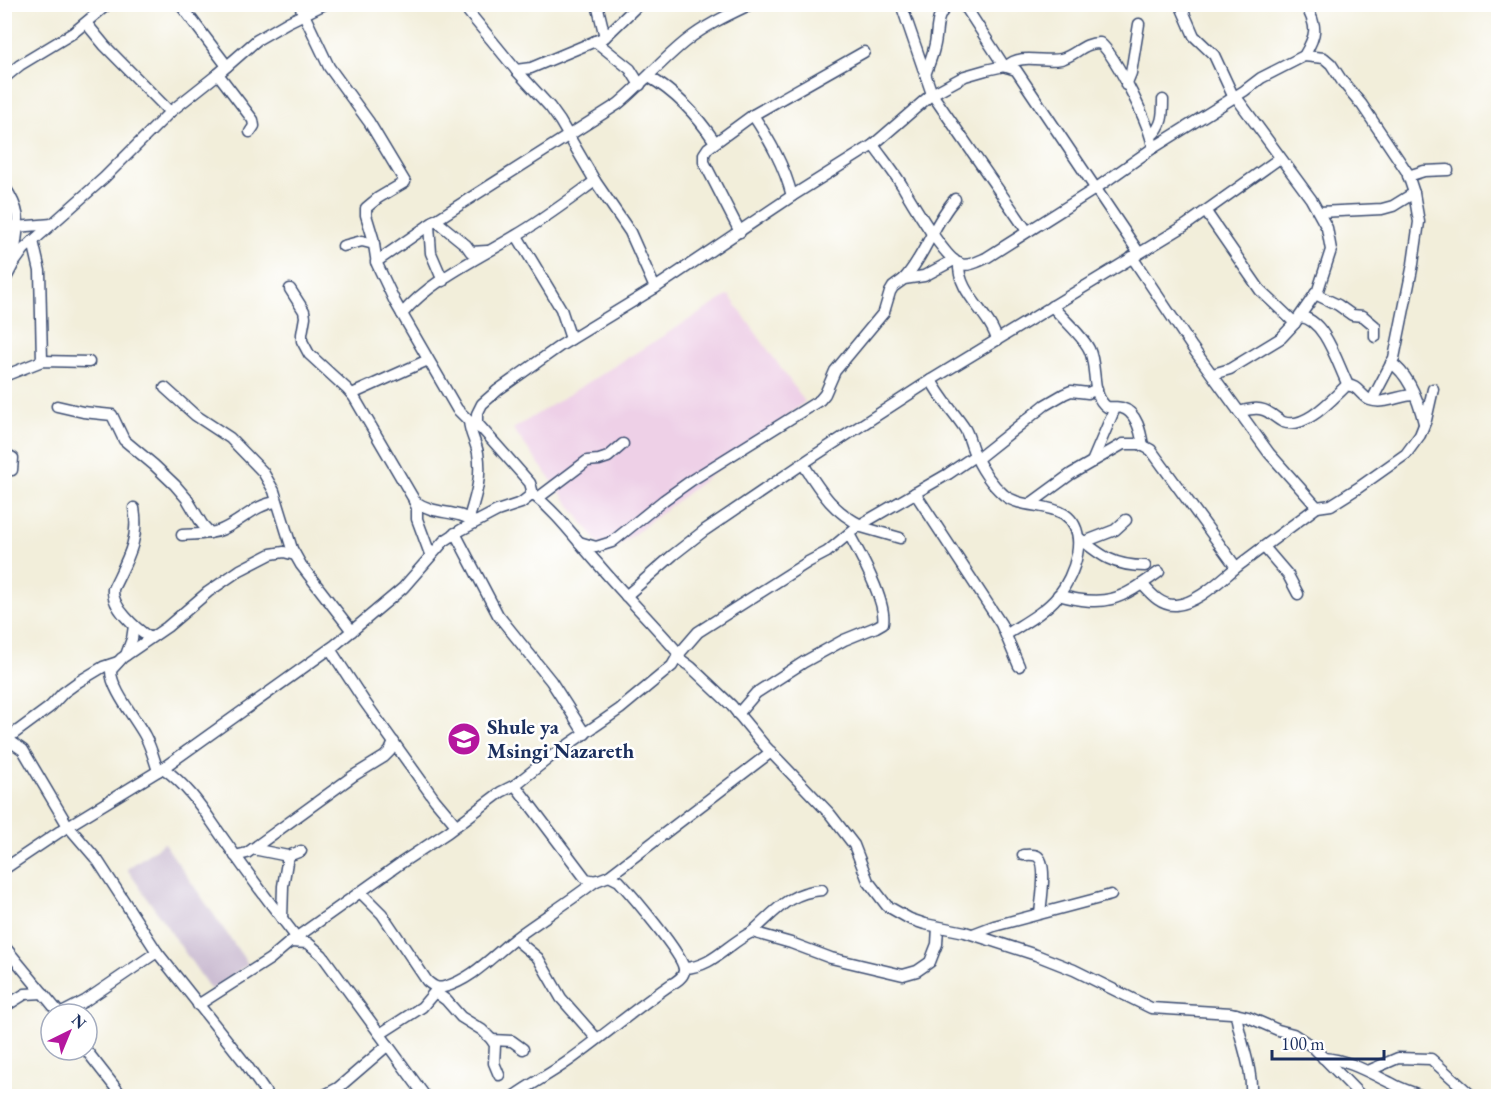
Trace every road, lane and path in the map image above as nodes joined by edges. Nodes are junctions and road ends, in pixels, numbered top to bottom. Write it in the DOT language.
graph roads {
  1 [pos="108,4"];
  2 [pos="180,4"];
  3 [pos="325,4"];
  4 [pos="462,4"];
  5 [pos="597,4"];
  6 [pos="639,4"];
  7 [pos="751,4"];
  8 [pos="902,4"];
  9 [pos="950,4"];
  10 [pos="960,4"];
  11 [pos="1180,4"];
  12 [pos="1305,4"];
  13 [pos="302,9"];
  14 [pos="86,23"];
  15 [pos="1139,24"];
  16 [pos="600,39"];
  17 [pos="864,52"];
  18 [pos="1304,56"];
  19 [pos="227,66"];
  20 [pos="1005,66"];
  21 [pos="516,70"];
  22 [pos="218,74"];
  23 [pos="925,75"];
  24 [pos="649,77"];
  25 [pos="4,78"];
  26 [pos="640,85"];
  27 [pos="1126,85"];
  28 [pos="932,94"];
  29 [pos="1235,97"];
  30 [pos="1164,100"];
  31 [pos="170,112"];
  32 [pos="753,115"];
  33 [pos="250,132"];
  34 [pos="568,136"];
  35 [pos="1151,136"];
  36 [pos="716,142"];
  37 [pos="873,146"];
  38 [pos="1153,148"];
  39 [pos="1280,158"];
  40 [pos="1448,170"];
  41 [pos="1408,176"];
  42 [pos="595,181"];
  43 [pos="4,186"];
  44 [pos="1095,189"];
  45 [pos="1414,193"];
  46 [pos="792,196"];
  47 [pos="955,200"];
  48 [pos="1206,212"];
  49 [pos="1319,212"];
  50 [pos="432,222"];
  51 [pos="52,224"];
  52 [pos="18,226"];
  53 [pos="4,228"];
  54 [pos="1027,231"];
  55 [pos="740,232"];
  56 [pos="933,233"];
  57 [pos="516,236"];
  58 [pos="33,241"];
  59 [pos="374,244"];
  60 [pos="343,246"];
  61 [pos="490,250"];
  62 [pos="4,253"];
  63 [pos="1135,255"];
  64 [pos="376,262"];
  65 [pos="956,262"];
  66 [pos="14,263"];
  67 [pos="904,279"];
  68 [pos="443,281"];
  69 [pos="4,282"];
  70 [pos="655,288"];
  71 [pos="290,289"];
  72 [pos="1315,294"];
  73 [pos="1052,306"];
  74 [pos="402,314"];
  75 [pos="1298,320"];
  76 [pos="1375,337"];
  77 [pos="571,339"];
  78 [pos="997,340"];
  79 [pos="428,360"];
  80 [pos="42,361"];
  81 [pos="89,362"];
  82 [pos="1391,363"];
  83 [pos="1213,374"];
  84 [pos="4,376"];
  85 [pos="931,381"];
  86 [pos="1348,385"];
  87 [pos="165,388"];
  88 [pos="1097,389"];
  89 [pos="1433,389"];
  90 [pos="352,394"];
  91 [pos="1414,395"];
  92 [pos="1372,400"];
  93 [pos="57,406"];
  94 [pos="1115,408"];
  95 [pos="1239,412"];
  96 [pos="469,421"];
  97 [pos="1424,423"];
  98 [pos="481,429"];
  99 [pos="623,444"];
  100 [pos="1143,446"];
  101 [pos="4,453"];
  102 [pos="976,457"];
  103 [pos="1092,462"];
  104 [pos="803,464"];
  105 [pos="12,470"];
  106 [pos="915,493"];
  107 [pos="535,495"];
  108 [pos="414,501"];
  109 [pos="277,502"];
  110 [pos="1030,504"];
  111 [pos="1317,507"];
  112 [pos="134,508"];
  113 [pos="472,520"];
  114 [pos="1126,520"];
  115 [pos="859,526"];
  116 [pos="210,533"];
  117 [pos="455,533"];
  118 [pos="849,534"];
  119 [pos="182,535"];
  120 [pos="900,538"];
  121 [pos="1081,539"];
  122 [pos="578,542"];
  123 [pos="1263,547"];
  124 [pos="430,554"];
  125 [pos="296,555"];
  126 [pos="1145,566"];
  127 [pos="1236,567"];
  128 [pos="1159,572"];
  129 [pos="1142,584"];
  130 [pos="1298,594"];
  131 [pos="1058,595"];
  132 [pos="626,596"];
  133 [pos="134,626"];
  134 [pos="352,631"];
  135 [pos="1007,634"];
  136 [pos="150,638"];
  137 [pos="330,649"];
  138 [pos="678,655"];
  139 [pos="122,659"];
  140 [pos="1019,666"];
  141 [pos="738,714"];
  142 [pos="585,734"];
  143 [pos="6,738"];
  144 [pos="394,742"];
  145 [pos="402,752"];
  146 [pos="771,752"];
  147 [pos="386,755"];
  148 [pos="161,769"];
  149 [pos="515,785"];
  150 [pos="68,825"];
  151 [pos="452,828"];
  152 [pos="253,849"];
  153 [pos="301,850"];
  154 [pos="1023,855"];
  155 [pos="235,856"];
  156 [pos="288,856"];
  157 [pos="4,869"];
  158 [pos="609,876"];
  159 [pos="597,880"];
  160 [pos="822,891"];
  161 [pos="361,893"];
  162 [pos="1111,895"];
  163 [pos="1040,914"];
  164 [pos="282,920"];
  165 [pos="938,927"];
  166 [pos="752,932"];
  167 [pos="973,934"];
  168 [pos="515,939"];
  169 [pos="293,940"];
  170 [pos="4,946"];
  171 [pos="157,952"];
  172 [pos="684,968"];
  173 [pos="437,990"];
  174 [pos="43,993"];
  175 [pos="50,1002"];
  176 [pos="83,1002"];
  177 [pos="198,1005"];
  178 [pos="4,1007"];
  179 [pos="1236,1014"];
  180 [pos="380,1034"];
  181 [pos="492,1040"];
  182 [pos="597,1040"];
  183 [pos="388,1046"];
  184 [pos="523,1049"];
  185 [pos="1323,1058"];
  186 [pos="95,1062"];
  187 [pos="1368,1071"];
  188 [pos="499,1075"];
  189 [pos="1355,1094"];
  190 [pos="122,1096"];
  191 [pos="268,1096"];
  192 [pos="323,1096"];
  193 [pos="425,1096"];
  194 [pos="513,1096"];
  195 [pos="1251,1096"];
  196 [pos="1422,1096"];
  197 [pos="1472,1096"];
  1 -- 14 [label="street"];
  2 -- 19 [label="street"];
  3 -- 13 [label="street"];
  4 -- 21 [label="street"];
  5 -- 16 [label="street"];
  6 -- 16 [label="street"];
  7 -- 24 [label="street"];
  8 -- 23 [label="street"];
  9 -- 23 [label="street"];
  10 -- 20 [label="street"];
  11 -- 29 [label="street"];
  12 -- 18 [label="street"];
  13 -- 19 [label="street"];
  13 -- 59 [label="street"];
  14 -- 25 [label="street"];
  14 -- 31 [label="street"];
  15 -- 27 [label="street"];
  16 -- 21 [label="street"];
  16 -- 26 [label="street"];
  17 -- 32 [label="street"];
  18 -- 29 [label="street"];
  18 -- 41 [label="street"];
  19 -- 22 [label="street"];
  20 -- 27 [label="street"];
  20 -- 28 [label="street"];
  20 -- 44 [label="street"];
  21 -- 34 [label="street"];
  22 -- 31 [label="street"];
  22 -- 33 [label="street"];
  23 -- 28 [label="street"];
  24 -- 26 [label="street"];
  24 -- 36 [label="street"];
  26 -- 34 [label="street"];
  27 -- 35 [label="street"];
  28 -- 37 [label="street"];
  28 -- 54 [label="street"];
  29 -- 38 [label="street"];
  29 -- 39 [label="street"];
  30 -- 35 [label="street"];
  31 -- 51 [label="street"];
  32 -- 36 [label="street"];
  32 -- 46 [label="street"];
  34 -- 42 [label="street"];
  34 -- 50 [label="street"];
  35 -- 38 [label="street"];
  36 -- 55 [label="street"];
  37 -- 46 [label="street"];
  37 -- 56 [label="street"];
  38 -- 44 [label="street"];
  39 -- 48 [label="street"];
  39 -- 49 [label="street"];
  40 -- 41 [label="street"];
  41 -- 45 [label="street"];
  42 -- 57 [label="street"];
  42 -- 70 [label="street"];
  43 -- 52 [label="street"];
  44 -- 54 [label="street"];
  44 -- 63 [label="street"];
  45 -- 49 [label="street"];
  45 -- 82 [label="street"];
  46 -- 55 [label="street"];
  47 -- 56 [label="street"];
  48 -- 63 [label="street"];
  48 -- 75 [label="street"];
  49 -- 72 [label="street"];
  50 -- 61 [label="street"];
  50 -- 64 [label="street"];
  50 -- 68 [label="street"];
  51 -- 52 [label="street"];
  51 -- 58 [label="street"];
  52 -- 53 [label="street"];
  52 -- 66 [label="street"];
  54 -- 65 [label="street"];
  55 -- 70 [label="street"];
  56 -- 65 [label="street"];
  56 -- 67 [label="street"];
  57 -- 61 [label="street"];
  57 -- 77 [label="street"];
  58 -- 66 [label="street"];
  58 -- 80 [label="street"];
  59 -- 60 [label="street"];
  59 -- 64 [label="street"];
  61 -- 68 [label="street"];
  62 -- 66 [label="street"];
  63 -- 73 [label="street"];
  63 -- 83 [label="street"];
  64 -- 74 [label="street"];
  65 -- 67 [label="street"];
  65 -- 78 [label="street"];
  66 -- 69 [label="street"];
  67 -- 122 [label="street"];
  68 -- 74 [label="street"];
  70 -- 77 [label="street"];
  71 -- 90 [label="street"];
  72 -- 75 [label="street"];
  72 -- 76 [label="street"];
  73 -- 78 [label="street"];
  73 -- 88 [label="street"];
  74 -- 79 [label="street"];
  75 -- 83 [label="street"];
  75 -- 86 [label="street"];
  77 -- 98 [label="street"];
  78 -- 85 [label="street"];
  79 -- 90 [label="street"];
  79 -- 96 [label="street"];
  80 -- 81 [label="street"];
  80 -- 84 [label="street"];
  82 -- 91 [label="street"];
  82 -- 92 [label="street"];
  83 -- 95 [label="street"];
  85 -- 102 [label="street"];
  85 -- 104 [label="street"];
  86 -- 92 [label="street"];
  86 -- 95 [label="street"];
  87 -- 109 [label="street"];
  88 -- 94 [label="street"];
  88 -- 102 [label="street"];
  89 -- 97 [label="street"];
  90 -- 108 [label="street"];
  91 -- 92 [label="street"];
  91 -- 97 [label="street"];
  93 -- 116 [label="street"];
  94 -- 100 [label="street"];
  94 -- 103 [label="street"];
  95 -- 111 [label="street"];
  96 -- 98 [label="street"];
  96 -- 113 [label="street"];
  97 -- 111 [label="street"];
  98 -- 107 [label="street"];
  99 -- 107 [label="street"];
  100 -- 103 [label="street"];
  100 -- 127 [label="street"];
  101 -- 105 [label="street"];
  102 -- 106 [label="street"];
  102 -- 110 [label="street"];
  103 -- 110 [label="street"];
  104 -- 115 [label="street"];
  104 -- 132 [label="street"];
  106 -- 115 [label="street"];
  106 -- 135 [label="street"];
  107 -- 113 [label="street"];
  107 -- 122 [label="street"];
  108 -- 113 [label="street"];
  108 -- 124 [label="street"];
  109 -- 116 [label="street"];
  109 -- 125 [label="street"];
  110 -- 121 [label="street"];
  111 -- 123 [label="street"];
  112 -- 133 [label="street"];
  113 -- 117 [label="street"];
  114 -- 121 [label="street"];
  115 -- 118 [label="street"];
  115 -- 120 [label="street"];
  116 -- 119 [label="street"];
  117 -- 124 [label="street"];
  117 -- 142 [label="street"];
  118 -- 138 [label="street"];
  118 -- 141 [label="street"];
  121 -- 126 [label="street"];
  121 -- 131 [label="street"];
  122 -- 132 [label="street"];
  123 -- 127 [label="street"];
  123 -- 130 [label="street"];
  124 -- 134 [label="street"];
  125 -- 134 [label="street"];
  125 -- 136 [label="street"];
  127 -- 129 [label="street"];
  128 -- 129 [label="street"];
  129 -- 131 [label="street"];
  131 -- 135 [label="street"];
  132 -- 138 [label="street"];
  133 -- 136 [label="street"];
  133 -- 139 [label="street"];
  134 -- 137 [label="street"];
  135 -- 140 [label="street"];
  136 -- 139 [label="street"];
  137 -- 144 [label="street"];
  137 -- 148 [label="street"];
  138 -- 141 [label="street"];
  138 -- 142 [label="street"];
  139 -- 143 [label="street"];
  139 -- 148 [label="street"];
  141 -- 146 [label="street"];
  142 -- 149 [label="street"];
  143 -- 150 [label="street"];
  144 -- 145 [label="street"];
  144 -- 147 [label="street"];
  145 -- 147 [label="street"];
  145 -- 151 [label="street"];
  146 -- 158 [label="street"];
  146 -- 165 [label="street"];
  147 -- 152 [label="street"];
  148 -- 150 [label="street"];
  148 -- 155 [label="street"];
  149 -- 151 [label="street"];
  149 -- 159 [label="street"];
  150 -- 157 [label="street"];
  150 -- 171 [label="street"];
  151 -- 161 [label="street"];
  152 -- 155 [label="street"];
  152 -- 156 [label="street"];
  153 -- 156 [label="street"];
  154 -- 163 [label="street"];
  155 -- 164 [label="street"];
  156 -- 164 [label="street"];
  158 -- 159 [label="street"];
  158 -- 172 [label="street"];
  159 -- 168 [label="street"];
  160 -- 166 [label="street"];
  161 -- 169 [label="street"];
  161 -- 173 [label="street"];
  162 -- 163 [label="street"];
  163 -- 167 [label="street"];
  164 -- 169 [label="street"];
  165 -- 166 [label="street"];
  165 -- 167 [label="street"];
  166 -- 172 [label="street"];
  167 -- 179 [label="street"];
  168 -- 173 [label="street"];
  168 -- 182 [label="street"];
  169 -- 177 [label="street"];
  169 -- 180 [label="street"];
  170 -- 174 [label="street"];
  171 -- 176 [label="street"];
  171 -- 177 [label="street"];
  172 -- 182 [label="street"];
  173 -- 180 [label="street"];
  173 -- 181 [label="street"];
  174 -- 175 [label="street"];
  174 -- 178 [label="street"];
  177 -- 191 [label="street"];
  179 -- 185 [label="street"];
  179 -- 195 [label="street"];
  180 -- 183 [label="street"];
  181 -- 184 [label="street"];
  181 -- 188 [label="street"];
  182 -- 194 [label="street"];
  183 -- 192 [label="street"];
  183 -- 193 [label="street"];
  185 -- 187 [label="street"];
  185 -- 189 [label="street"];
  186 -- 190 [label="street"];
  187 -- 196 [label="street"];
  187 -- 197 [label="street"];
}
